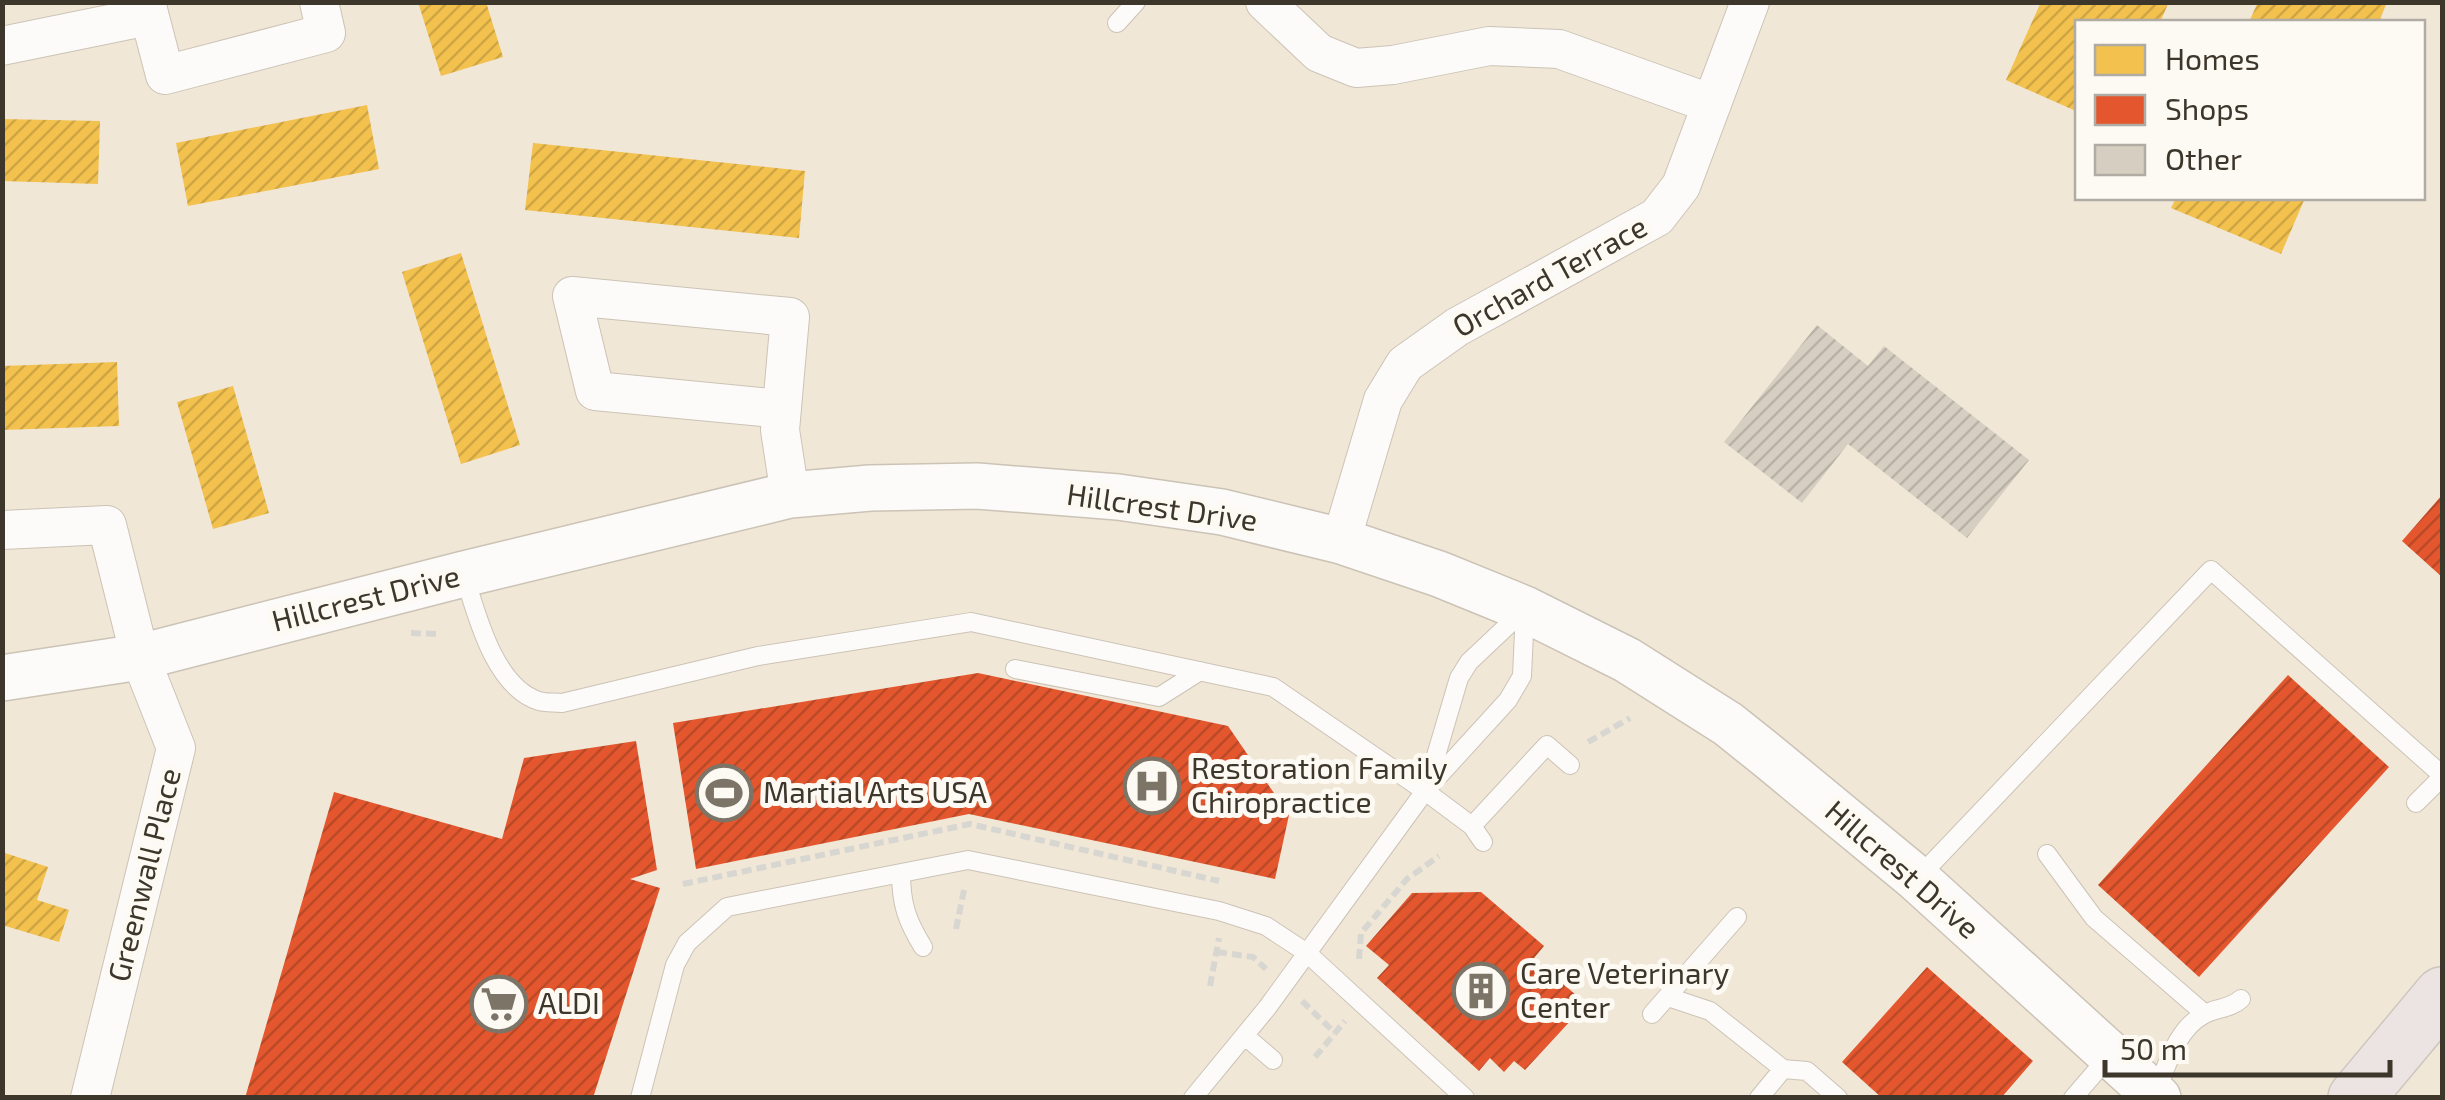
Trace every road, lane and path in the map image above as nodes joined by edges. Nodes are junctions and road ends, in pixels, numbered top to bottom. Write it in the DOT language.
graph roads {
  1 [pos="319,2"];
  2 [pos="1136,2"];
  3 [pos="1265,2"];
  4 [pos="1750,2"];
  5 [pos="148,9"];
  6 [pos="1116,23"];
  7 [pos="2,46"];
  8 [pos="1712,104"];
  9 [pos="782,410"];
  10 [pos="790,496"];
  11 [pos="2,530"];
  12 [pos="1341,541"];
  13 [pos="464,574"];
  14 [pos="1524,609"];
  15 [pos="140,657"];
  16 [pos="1015,669"];
  17 [pos="1200,671"];
  18 [pos="2,678"];
  19 [pos="1630,718"];
  20 [pos="1588,742"];
  21 [pos="1570,765"];
  22 [pos="2442,776"];
  23 [pos="1425,791"];
  24 [pos="2416,802"];
  25 [pos="1472,826"];
  26 [pos="1482,842"];
  27 [pos="2048,854"];
  28 [pos="1439,856"];
  29 [pos="901,873"];
  30 [pos="1916,879"];
  31 [pos="1737,917"];
  32 [pos="923,947"];
  33 [pos="1307,954"];
  34 [pos="1359,960"];
  35 [pos="2442,996"];
  36 [pos="1668,997"];
  37 [pos="2240,999"];
  38 [pos="1652,1014"];
  39 [pos="2205,1014"];
  40 [pos="1346,1020"];
  41 [pos="1244,1036"];
  42 [pos="2111,1055"];
  43 [pos="1314,1057"];
  44 [pos="1272,1060"];
  45 [pos="1783,1069"];
  46 [pos="2156,1096"];
  47 [pos="90,1098"];
  48 [pos="640,1098"];
  49 [pos="1193,1098"];
  50 [pos="1466,1098"];
  51 [pos="1759,1098"];
  52 [pos="1838,1098"];
  53 [pos="2073,1098"];
  54 [pos="2356,1098"];
  1 -- 5 [label="street"];
  2 -- 6 [label="lane"];
  3 -- 8 [label="street"];
  4 -- 8 [label="street, Orchard Terrace"];
  5 -- 7 [label="street"];
  8 -- 12 [label="street, Orchard Terrace"];
  9 -- 9 [label="street"];
  9 -- 10 [label="street"];
  10 -- 12 [label="street, Hillcrest Drive"];
  10 -- 13 [label="street, Hillcrest Drive"];
  11 -- 15 [label="street, Greenwall Place"];
  12 -- 14 [label="street, Hillcrest Drive"];
  13 -- 15 [label="street, Hillcrest Drive"];
  13 -- 17 [label="lane"];
  14 -- 23 [label="lane"];
  14 -- 23 [label="lane"];
  14 -- 30 [label="street, Hillcrest Drive"];
  15 -- 18 [label="street, Hillcrest Drive"];
  15 -- 47 [label="street, Greenwall Place"];
  16 -- 17 [label="lane"];
  17 -- 23 [label="lane"];
  19 -- 20 [label="path"];
  21 -- 25 [label="lane"];
  22 -- 24 [label="lane"];
  22 -- 30 [label="lane"];
  23 -- 25 [label="lane"];
  23 -- 33 [label="lane"];
  25 -- 26 [label="lane"];
  27 -- 39 [label="lane"];
  28 -- 34 [label="path"];
  29 -- 32 [label="lane"];
  29 -- 33 [label="lane"];
  29 -- 48 [label="lane"];
  30 -- 42 [label="street, Hillcrest Drive"];
  31 -- 36 [label="lane"];
  33 -- 41 [label="lane"];
  33 -- 50 [label="lane"];
  35 -- 54 [label="main road"];
  36 -- 38 [label="lane"];
  36 -- 45 [label="lane"];
  37 -- 39 [label="lane"];
  39 -- 46 [label="lane"];
  40 -- 43 [label="path"];
  41 -- 44 [label="lane"];
  41 -- 49 [label="lane"];
  42 -- 46 [label="street, Hillcrest Drive"];
  42 -- 53 [label="lane"];
  45 -- 51 [label="lane"];
  45 -- 52 [label="lane"];
}
